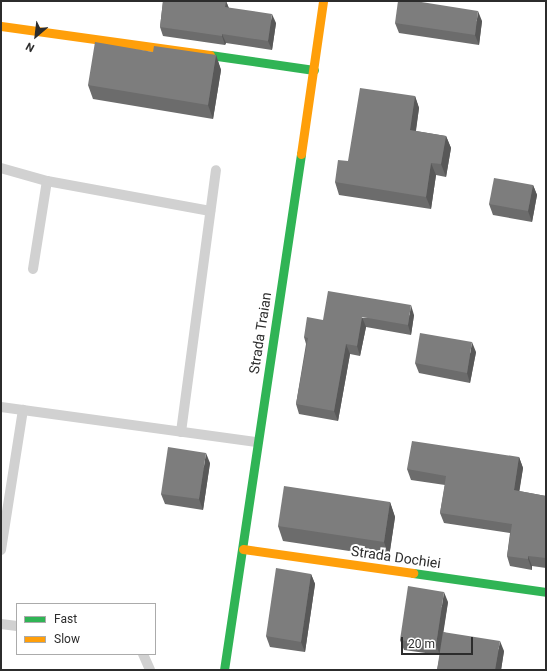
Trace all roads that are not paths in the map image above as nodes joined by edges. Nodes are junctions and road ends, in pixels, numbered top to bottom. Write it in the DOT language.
graph roads {
  1 [pos="322,1"];
  2 [pos="1,26"];
  3 [pos="314,70"];
  4 [pos="1,168"];
  5 [pos="216,170"];
  6 [pos="47,181"];
  7 [pos="210,211"];
  8 [pos="32,269"];
  9 [pos="1,407"];
  10 [pos="23,410"];
  11 [pos="181,432"];
  12 [pos="258,442"];
  13 [pos="243,549"];
  14 [pos="1,550"];
  15 [pos="546,592"];
  16 [pos="1,624"];
  17 [pos="16,626"];
  18 [pos="143,655"];
  19 [pos="150,670"];
  20 [pos="224,670"];
  1 -- 3 [label="main road, Strada Traian"];
  2 -- 3 [label="main road"];
  3 -- 12 [label="main road, Strada Traian"];
  4 -- 6 [label="lane"];
  5 -- 7 [label="lane"];
  6 -- 7 [label="lane"];
  6 -- 8 [label="lane"];
  7 -- 11 [label="lane"];
  9 -- 10 [label="lane"];
  10 -- 11 [label="lane"];
  10 -- 14 [label="lane"];
  11 -- 12 [label="lane"];
  12 -- 13 [label="main road, Strada Traian"];
  13 -- 15 [label="main road, Strada Dochiei"];
  13 -- 20 [label="main road, Strada Traian"];
  16 -- 17 [label="lane"];
  18 -- 19 [label="lane"];
}
